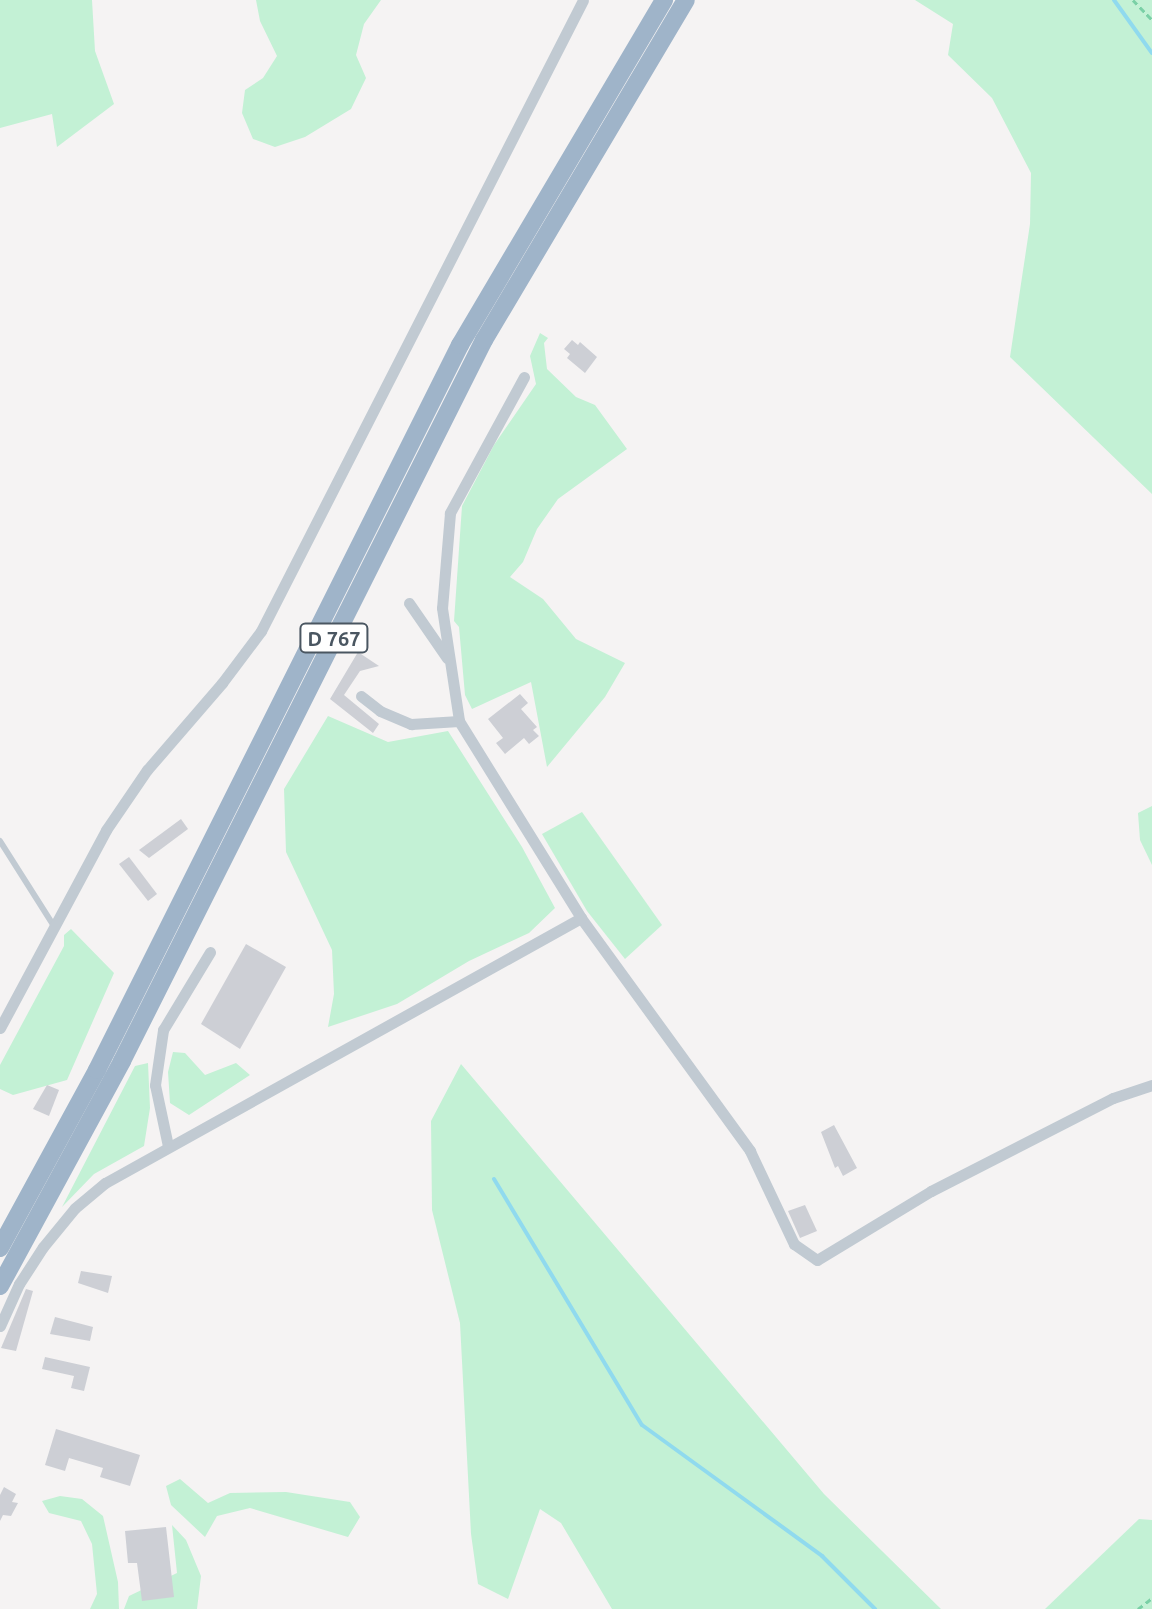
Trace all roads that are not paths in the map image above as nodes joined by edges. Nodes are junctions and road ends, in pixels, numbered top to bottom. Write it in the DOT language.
graph roads {
  1 [pos="583,0"];
  2 [pos="664,0"];
  3 [pos="686,0"];
  4 [pos="524,377"];
  5 [pos="409,603"];
  6 [pos="448,659"];
  7 [pos="361,696"];
  8 [pos="459,721"];
  9 [pos="0,841"];
  10 [pos="581,918"];
  11 [pos="54,926"];
  12 [pos="210,952"];
  13 [pos="0,1028"];
  14 [pos="1152,1085"];
  15 [pos="168,1146"];
  16 [pos="0,1248"];
  17 [pos="0,1286"];
  18 [pos="0,1326"];
  1 -- 11 [label="street"];
  2 -- 16 [label="highway, D 767"];
  3 -- 17 [label="highway, D 767"];
  4 -- 6 [label="street"];
  5 -- 6 [label="street"];
  6 -- 8 [label="street"];
  7 -- 8 [label="street"];
  8 -- 10 [label="street"];
  9 -- 11 [label="lane"];
  10 -- 14 [label="street"];
  10 -- 15 [label="street"];
  11 -- 13 [label="street"];
  12 -- 15 [label="street"];
  15 -- 18 [label="street"];
}
